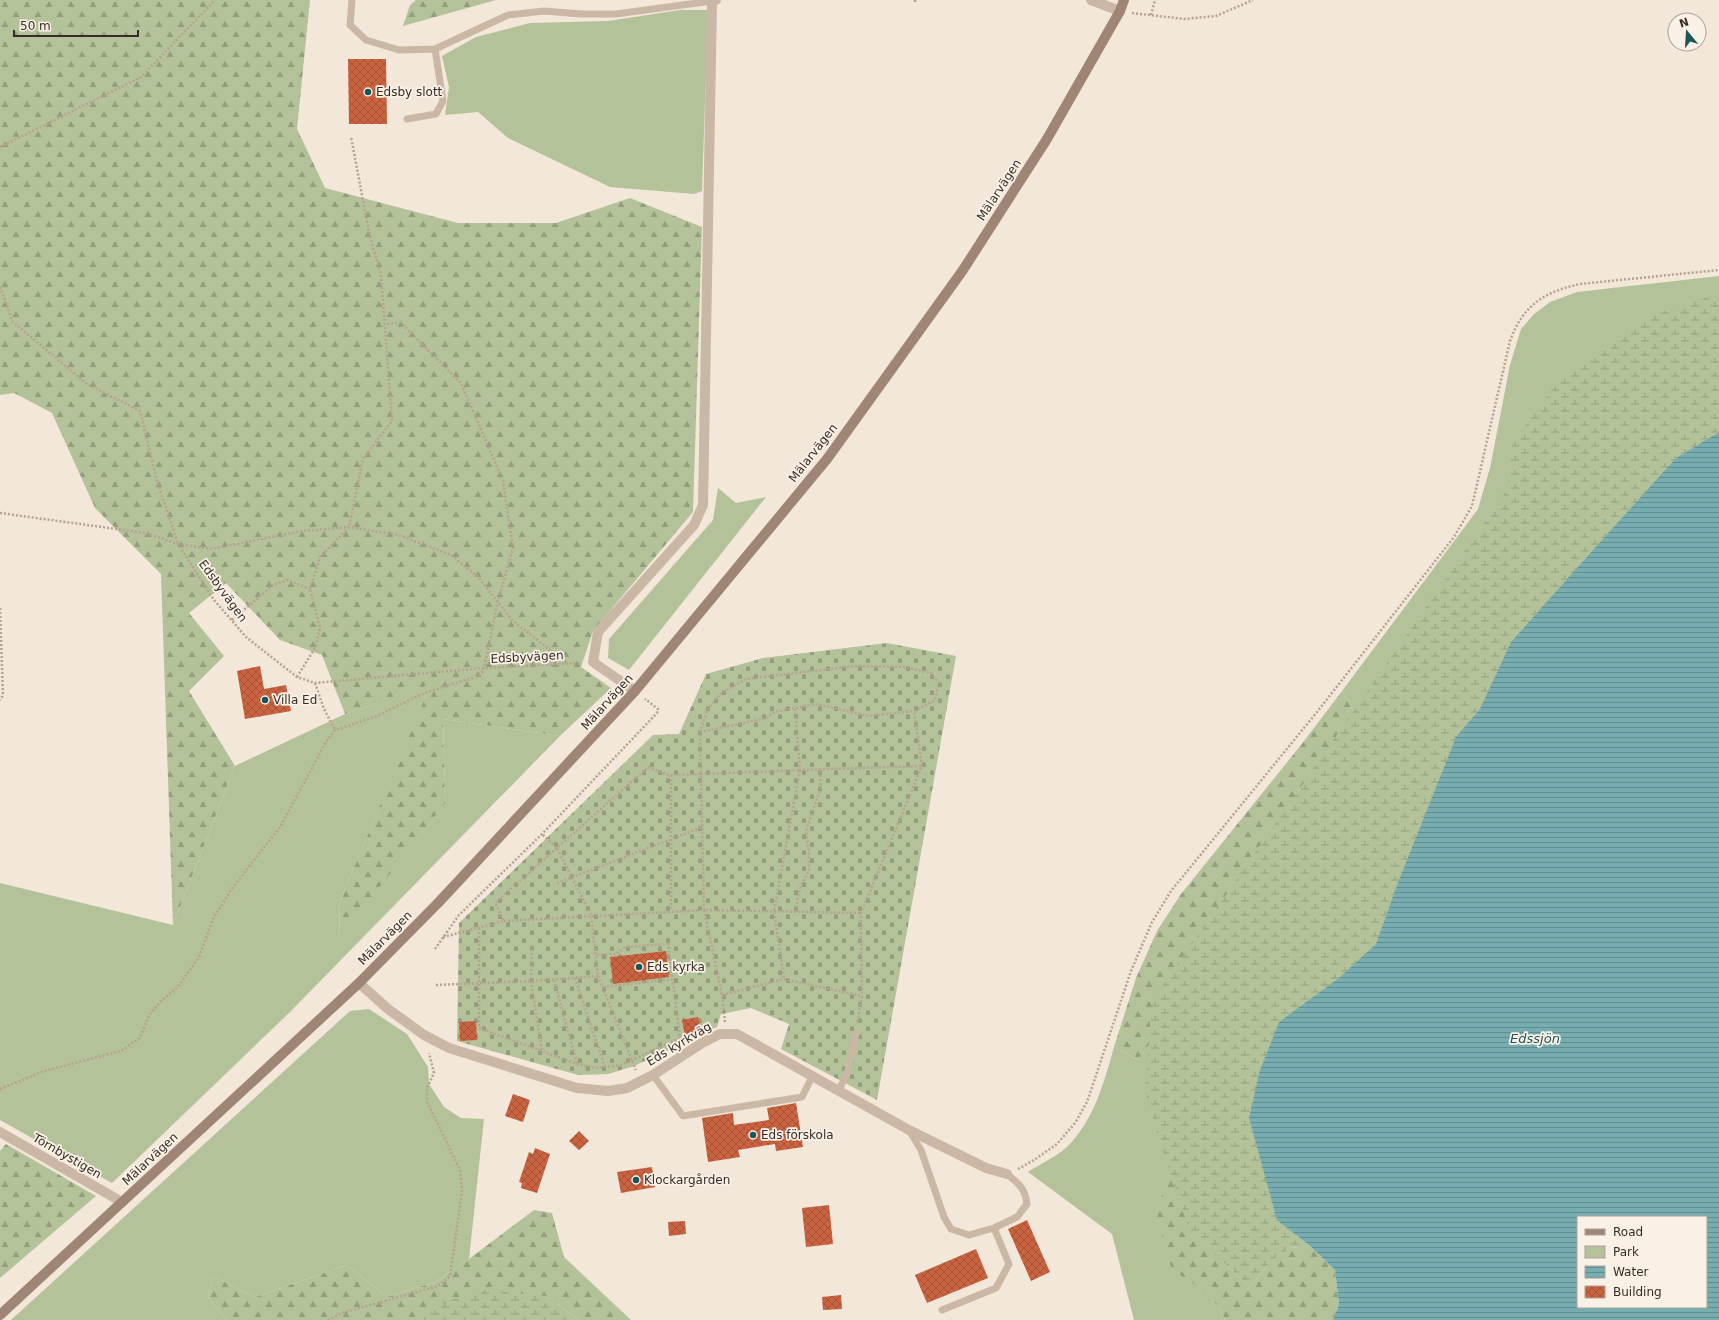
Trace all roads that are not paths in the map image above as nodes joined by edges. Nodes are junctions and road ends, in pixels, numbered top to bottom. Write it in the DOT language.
graph roads {
  1 [pos="352,0"];
  2 [pos="714,0"];
  3 [pos="1091,0"];
  4 [pos="1124,0"];
  5 [pos="1120,11"];
  6 [pos="435,49"];
  7 [pos="406,119"];
  8 [pos="635,691"];
  9 [pos="359,983"];
  10 [pos="856,1034"];
  11 [pos="653,1075"];
  12 [pos="812,1077"];
  13 [pos="839,1090"];
  14 [pos="909,1130"];
  15 [pos="0,1132"];
  16 [pos="1007,1174"];
  17 [pos="122,1202"];
  18 [pos="994,1228"];
  19 [pos="942,1310"];
  20 [pos="0,1315"];
  1 -- 6 [label="lane"];
  2 -- 6 [label="lane"];
  2 -- 8 [label="street"];
  3 -- 5 [label="street"];
  4 -- 5 [label="main road, Mälarvägen"];
  5 -- 8 [label="main road, Mälarvägen"];
  6 -- 7 [label="lane"];
  8 -- 9 [label="main road, Mälarvägen"];
  9 -- 11 [label="street, Eds kyrkväg"];
  9 -- 17 [label="main road, Mälarvägen"];
  10 -- 13 [label="lane"];
  11 -- 12 [label="street, Eds kyrkväg"];
  11 -- 12 [label="lane"];
  12 -- 13 [label="street, Eds kyrkväg"];
  13 -- 14 [label="street, Eds kyrkväg"];
  14 -- 16 [label="street, Eds kyrkväg"];
  14 -- 18 [label="lane"];
  15 -- 17 [label="street, Törnbystigen"];
  16 -- 18 [label="lane"];
  17 -- 20 [label="main road, Mälarvägen"];
  18 -- 19 [label="lane"];
}
